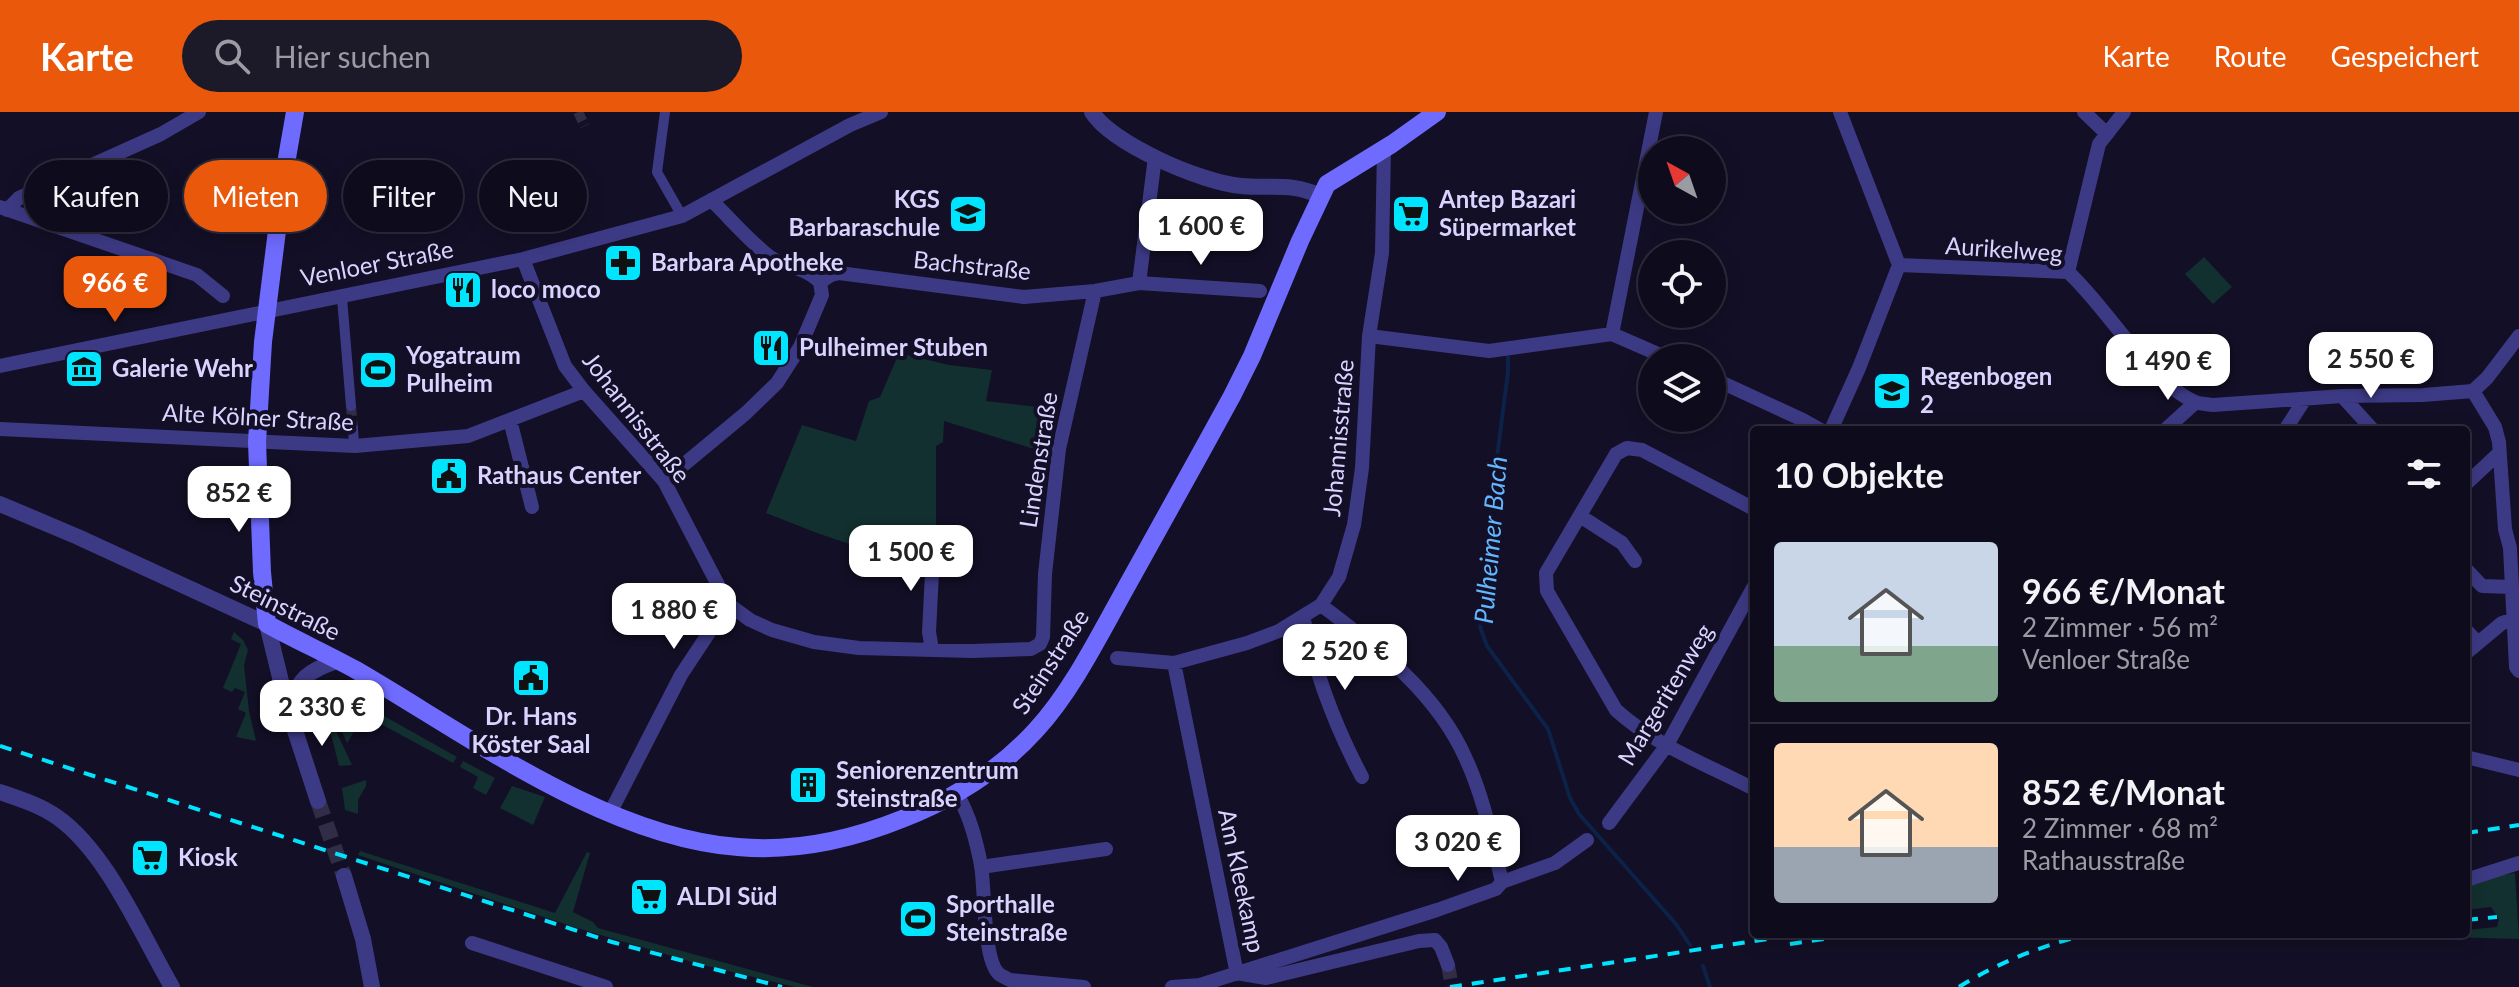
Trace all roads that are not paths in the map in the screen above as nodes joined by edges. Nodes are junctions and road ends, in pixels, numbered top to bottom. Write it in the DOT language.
graph roads {
  1 [pos="199,112"];
  2 [pos="295,112"];
  3 [pos="665,112"];
  4 [pos="881,112"];
  5 [pos="1092,112"];
  6 [pos="1437,112"];
  7 [pos="1656,112"];
  8 [pos="1840,112"];
  9 [pos="2084,112"];
  10 [pos="2124,112"];
  11 [pos="2107,134"];
  12 [pos="1384,149"];
  13 [pos="1155,157"];
  14 [pos="1321,196"];
  15 [pos="711,200"];
  16 [pos="4,208"];
  17 [pos="682,216"];
  18 [pos="523,259"];
  19 [pos="1899,265"];
  20 [pos="2068,272"];
  21 [pos="820,282"];
  22 [pos="1139,283"];
  23 [pos="1095,291"];
  24 [pos="1260,291"];
  25 [pos="223,296"];
  26 [pos="342,298"];
  27 [pos="268,310"];
  28 [pos="1612,334"];
  29 [pos="1369,336"];
  30 [pos="2519,336"];
  31 [pos="1638,345"];
  32 [pos="0,366"];
  33 [pos="1726,384"];
  34 [pos="584,391"];
  35 [pos="2473,391"];
  36 [pos="2342,396"];
  37 [pos="2305,399"];
  38 [pos="2196,402"];
  39 [pos="351,406"];
  40 [pos="510,420"];
  41 [pos="1814,426"];
  42 [pos="1833,426"];
  43 [pos="2169,426"];
  44 [pos="2287,426"];
  45 [pos="2369,426"];
  46 [pos="353,428"];
  47 [pos="0,429"];
  48 [pos="257,442"];
  49 [pos="354,446"];
  50 [pos="2498,454"];
  51 [pos="2470,480"];
  52 [pos="664,481"];
  53 [pos="0,504"];
  54 [pos="532,507"];
  55 [pos="1750,507"];
  56 [pos="1580,516"];
  57 [pos="934,534"];
  58 [pos="1635,561"];
  59 [pos="2515,561"];
  60 [pos="2470,573"];
  61 [pos="2511,587"];
  62 [pos="1750,593"];
  63 [pos="728,604"];
  64 [pos="1321,605"];
  65 [pos="1303,616"];
  66 [pos="267,624"];
  67 [pos="2515,628"];
  68 [pos="2472,648"];
  69 [pos="932,650"];
  70 [pos="1117,658"];
  71 [pos="337,661"];
  72 [pos="1174,663"];
  73 [pos="2519,671"];
  74 [pos="287,706"];
  75 [pos="1667,745"];
  76 [pos="2470,758"];
  77 [pos="2519,770"];
  78 [pos="1362,777"];
  79 [pos="1750,787"];
  80 [pos="0,792"];
  81 [pos="957,794"];
  82 [pos="318,801"];
  83 [pos="610,813"];
  84 [pos="1609,823"];
  85 [pos="1587,840"];
  86 [pos="1106,849"];
  87 [pos="2519,863"];
  88 [pos="981,867"];
  89 [pos="344,876"];
  90 [pos="2470,879"];
  91 [pos="1502,882"];
  92 [pos="472,943"];
  93 [pos="1448,965"];
  94 [pos="1237,974"];
  95 [pos="570,981"];
  96 [pos="172,987"];
  97 [pos="372,987"];
  98 [pos="606,987"];
  99 [pos="1084,987"];
  100 [pos="1172,987"];
  1 -- 16 [label="street"];
  2 -- 27 [label="main road"];
  3 -- 17 [label="street"];
  4 -- 15 [label="street, Venloer Straße"];
  5 -- 13 [label="street"];
  6 -- 12 [label="main road"];
  7 -- 28 [label="street"];
  8 -- 19 [label="street"];
  9 -- 11 [label="street"];
  10 -- 11 [label="street"];
  11 -- 20 [label="street"];
  12 -- 14 [label="main road"];
  12 -- 29 [label="street, Johannisstraße"];
  13 -- 14 [label="street"];
  13 -- 22 [label="street"];
  14 -- 81 [label="main road, Steinstraße"];
  15 -- 17 [label="street, Venloer Straße"];
  15 -- 21 [label="street"];
  16 -- 25 [label="street"];
  17 -- 18 [label="street, Venloer Straße"];
  18 -- 26 [label="street, Venloer Straße"];
  18 -- 34 [label="street, Johannisstraße"];
  19 -- 20 [label="street, Aurikelweg"];
  19 -- 42 [label="street"];
  20 -- 38 [label="street, Aurikelweg"];
  21 -- 23 [label="street, Bachstraße"];
  21 -- 52 [label="street"];
  22 -- 23 [label="street, Bachstraße"];
  22 -- 24 [label="street, Bachstraße"];
  23 -- 69 [label="street, Lindenstraße"];
  26 -- 27 [label="street, Venloer Straße"];
  26 -- 39 [label="street"];
  27 -- 32 [label="street, Venloer Straße"];
  27 -- 48 [label="main road"];
  28 -- 29 [label="street"];
  28 -- 31 [label="street"];
  29 -- 64 [label="street, Johannisstraße"];
  30 -- 35 [label="street"];
  33 -- 41 [label="street"];
  34 -- 40 [label="street, Alte Kölner Straße"];
  34 -- 52 [label="street, Johannisstraße"];
  35 -- 36 [label="street"];
  35 -- 50 [label="street"];
  36 -- 37 [label="street"];
  36 -- 45 [label="street"];
  37 -- 38 [label="street"];
  37 -- 44 [label="street"];
  38 -- 43 [label="street"];
  40 -- 49 [label="street, Alte Kölner Straße"];
  40 -- 54 [label="street"];
  46 -- 49 [label="street"];
  47 -- 48 [label="street, Alte Kölner Straße"];
  48 -- 49 [label="street, Alte Kölner Straße"];
  48 -- 66 [label="main road"];
  50 -- 51 [label="street"];
  50 -- 59 [label="street"];
  52 -- 63 [label="street, Johannisstraße"];
  53 -- 66 [label="street, Steinstraße"];
  55 -- 56 [label="street"];
  56 -- 58 [label="street"];
  56 -- 75 [label="street"];
  57 -- 69 [label="street"];
  59 -- 61 [label="street"];
  60 -- 61 [label="street"];
  61 -- 67 [label="street"];
  62 -- 75 [label="street, Margeritenweg"];
  63 -- 69 [label="street"];
  63 -- 83 [label="street"];
  64 -- 65 [label="street, Johannisstraße"];
  64 -- 91 [label="street"];
  65 -- 72 [label="street, Johannisstraße"];
  65 -- 78 [label="street"];
  66 -- 71 [label="main road, Steinstraße"];
  66 -- 74 [label="street"];
  67 -- 68 [label="street"];
  67 -- 73 [label="street"];
  70 -- 72 [label="street, Johannisstraße"];
  71 -- 74 [label="street"];
  71 -- 83 [label="main road, Steinstraße"];
  72 -- 94 [label="street, Am Kleekamp"];
  74 -- 82 [label="street"];
  75 -- 79 [label="street"];
  75 -- 84 [label="street, Margeritenweg"];
  76 -- 77 [label="street"];
  80 -- 96 [label="street"];
  81 -- 83 [label="main road, Steinstraße"];
  81 -- 88 [label="street"];
  85 -- 91 [label="street"];
  86 -- 88 [label="street"];
  87 -- 90 [label="street"];
  88 -- 99 [label="street"];
  89 -- 97 [label="street"];
  91 -- 94 [label="street"];
  92 -- 95 [label="street"];
  93 -- 94 [label="street, Am Kleekamp"];
  94 -- 100 [label="street"];
  95 -- 98 [label="street"];
}
